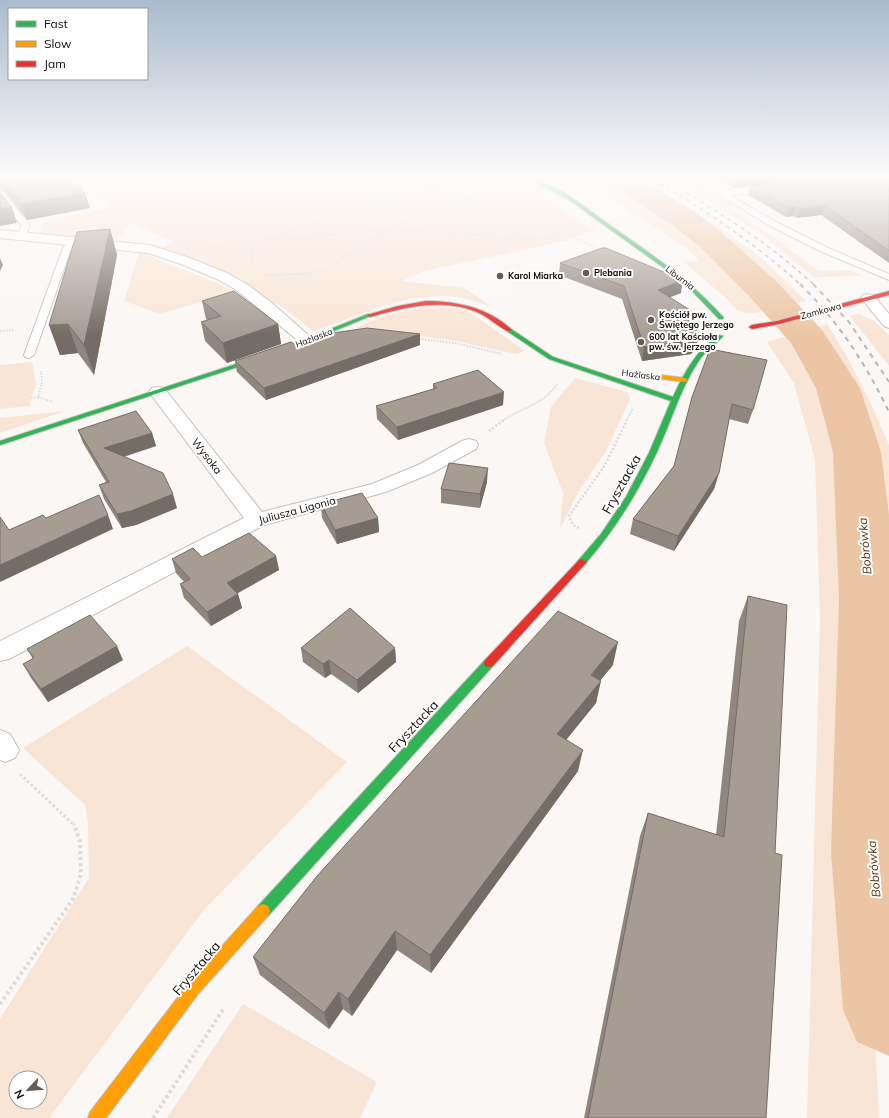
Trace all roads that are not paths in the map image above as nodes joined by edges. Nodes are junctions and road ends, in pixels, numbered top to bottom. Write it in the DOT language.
graph roads {
  1 [pos="23,231"];
  2 [pos="614,231"];
  3 [pos="787,231"];
  4 [pos="0,234"];
  5 [pos="21,236"];
  6 [pos="74,241"];
  7 [pos="889,276"];
  8 [pos="889,293"];
  9 [pos="868,298"];
  10 [pos="742,321"];
  11 [pos="711,322"];
  12 [pos="889,323"];
  13 [pos="752,328"];
  14 [pos="720,335"];
  15 [pos="750,337"];
  16 [pos="307,342"];
  17 [pos="29,355"];
  18 [pos="574,367"];
  19 [pos="685,380"];
  20 [pos="158,392"];
  21 [pos="676,400"];
  22 [pos="0,443"];
  23 [pos="469,445"];
  24 [pos="257,520"];
  25 [pos="0,652"];
  26 [pos="96,1118"];
  1 -- 5 [label="lane"];
  2 -- 11 [label="street, Liburnia"];
  3 -- 7 [label="lane"];
  4 -- 5 [label="street"];
  5 -- 6 [label="street"];
  6 -- 16 [label="street"];
  6 -- 17 [label="lane"];
  8 -- 9 [label="street, Zamkowa"];
  9 -- 12 [label="street"];
  9 -- 13 [label="street, Zamkowa"];
  10 -- 13 [label="street"];
  13 -- 15 [label="street"];
  14 -- 19 [label="street, Frysztacka"];
  16 -- 18 [label="street, Hażlaska"];
  16 -- 20 [label="street, Hażlaska"];
  18 -- 19 [label="street, Hażlaska"];
  18 -- 21 [label="street, Hażlaska"];
  19 -- 21 [label="street, Frysztacka"];
  20 -- 22 [label="street, Hażlaska"];
  20 -- 24 [label="street, Wysoka"];
  21 -- 26 [label="street, Frysztacka"];
  23 -- 24 [label="street, Juliusza Ligonia"];
  24 -- 25 [label="street, Juliusza Ligonia"];
}
